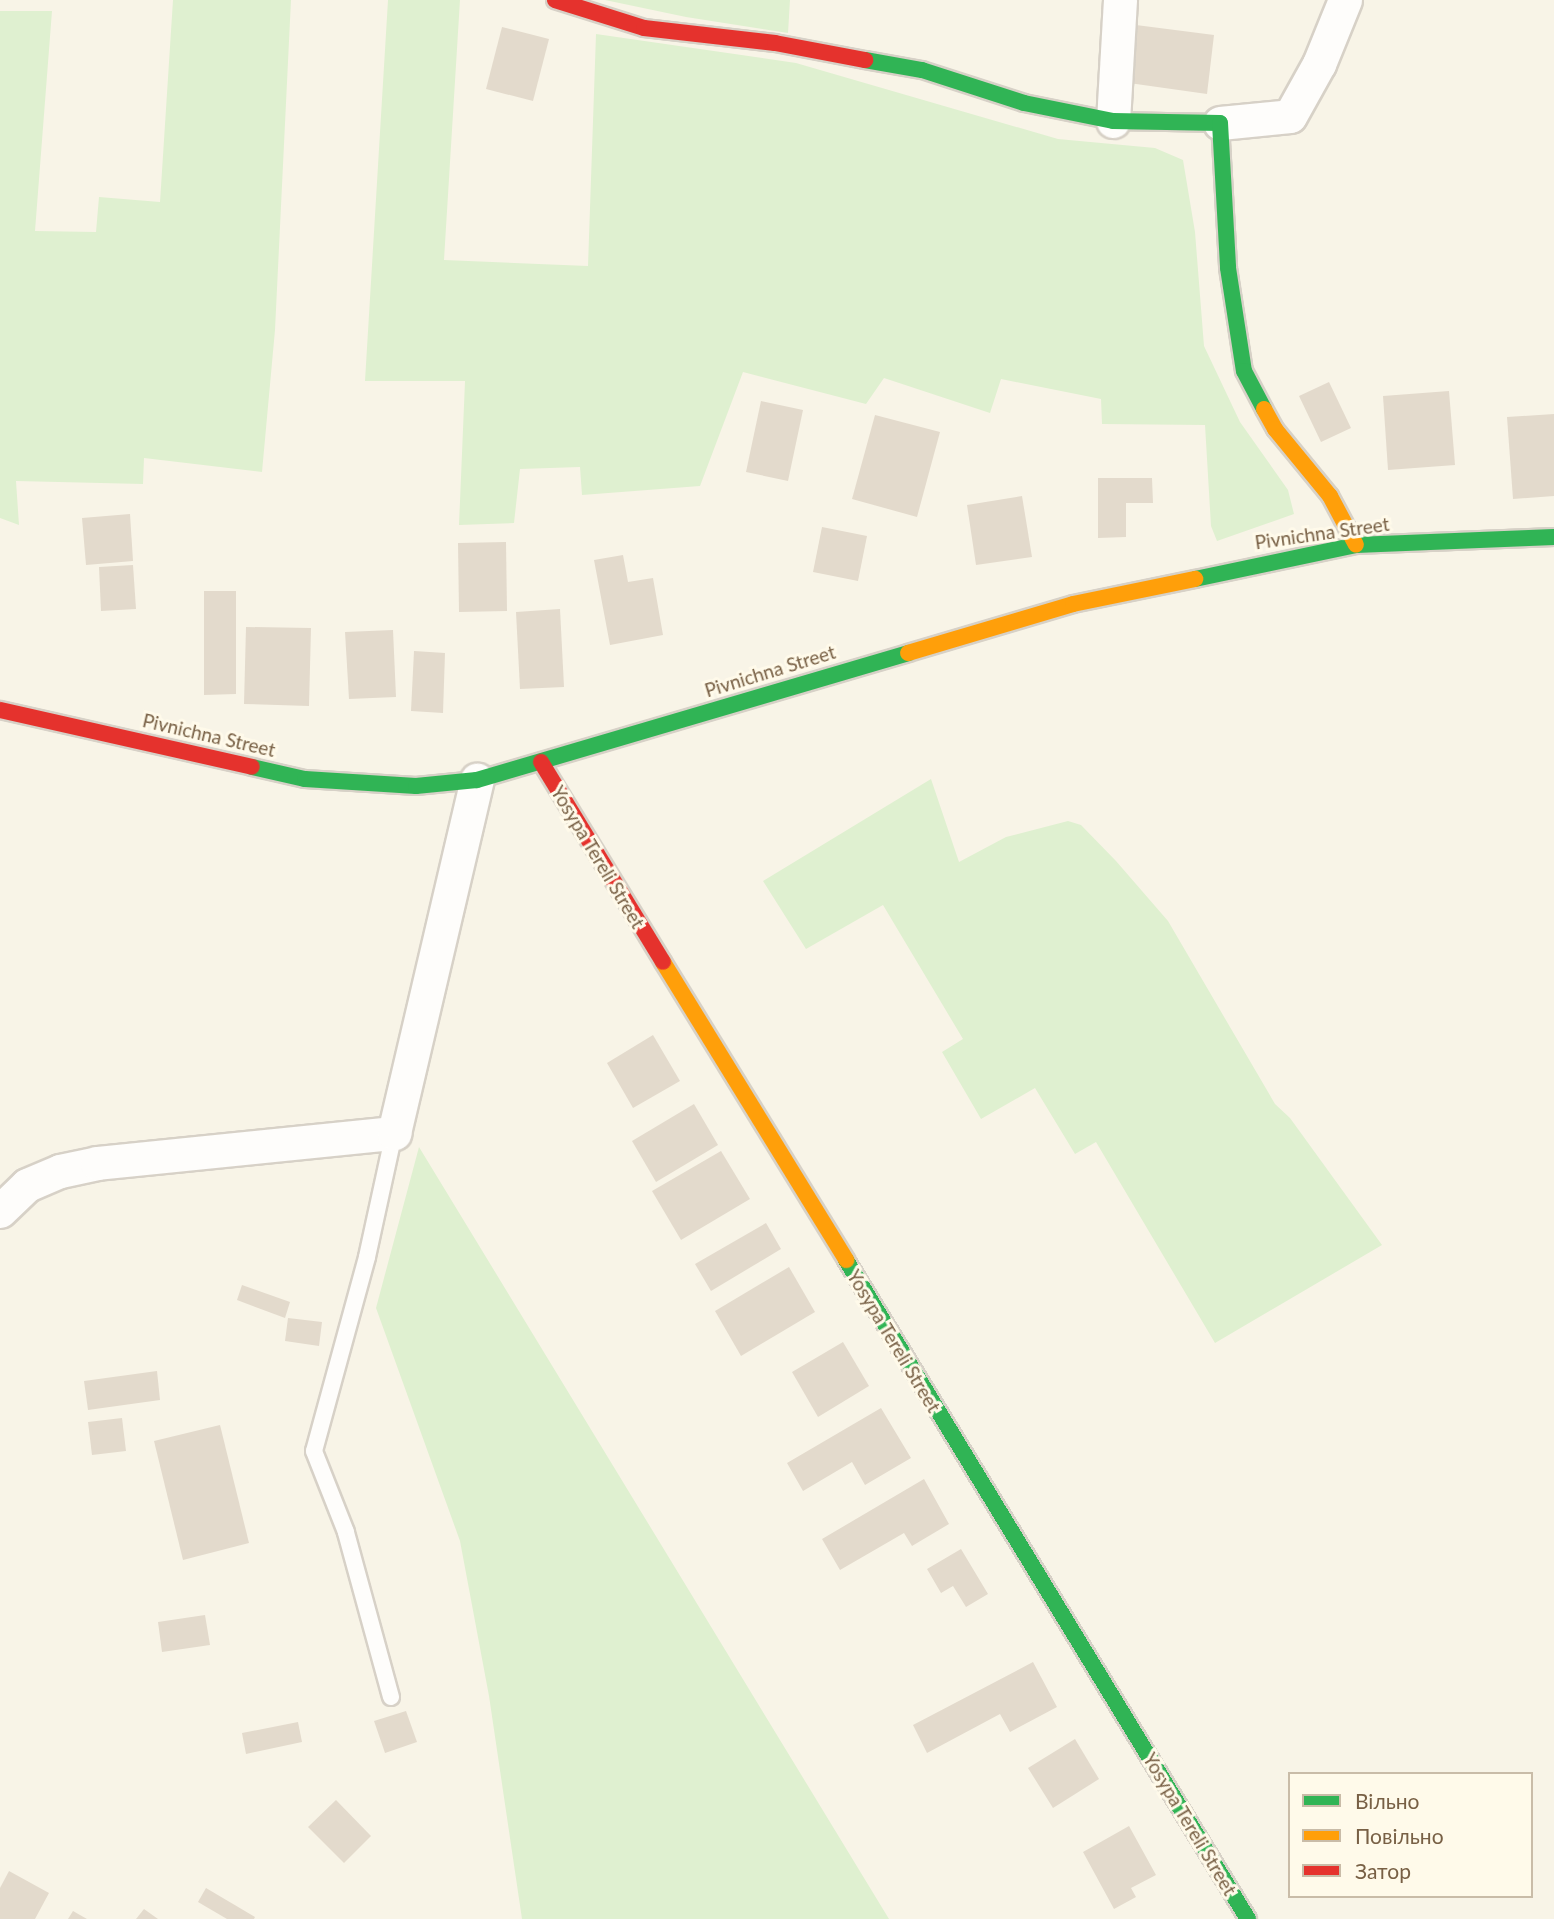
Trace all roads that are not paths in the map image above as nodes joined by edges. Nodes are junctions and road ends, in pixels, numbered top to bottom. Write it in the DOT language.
graph roads {
  1 [pos="555,0"];
  2 [pos="1120,0"];
  3 [pos="1345,0"];
  4 [pos="1113,121"];
  5 [pos="1220,123"];
  6 [pos="1554,537"];
  7 [pos="1356,545"];
  8 [pos="0,710"];
  9 [pos="541,762"];
  10 [pos="477,780"];
  11 [pos="394,1133"];
  12 [pos="0,1210"];
  13 [pos="391,1697"];
  14 [pos="1248,1919"];
  1 -- 4 [label="street"];
  2 -- 4 [label="street"];
  3 -- 5 [label="street"];
  4 -- 5 [label="street"];
  5 -- 7 [label="street"];
  6 -- 7 [label="street, Pivnichna Street"];
  7 -- 9 [label="street, Pivnichna Street"];
  8 -- 10 [label="street, Pivnichna Street"];
  9 -- 10 [label="street, Pivnichna Street"];
  9 -- 14 [label="street, Yosypa Tereli Street"];
  10 -- 11 [label="street"];
  11 -- 12 [label="street"];
  11 -- 13 [label="lane"];
}
